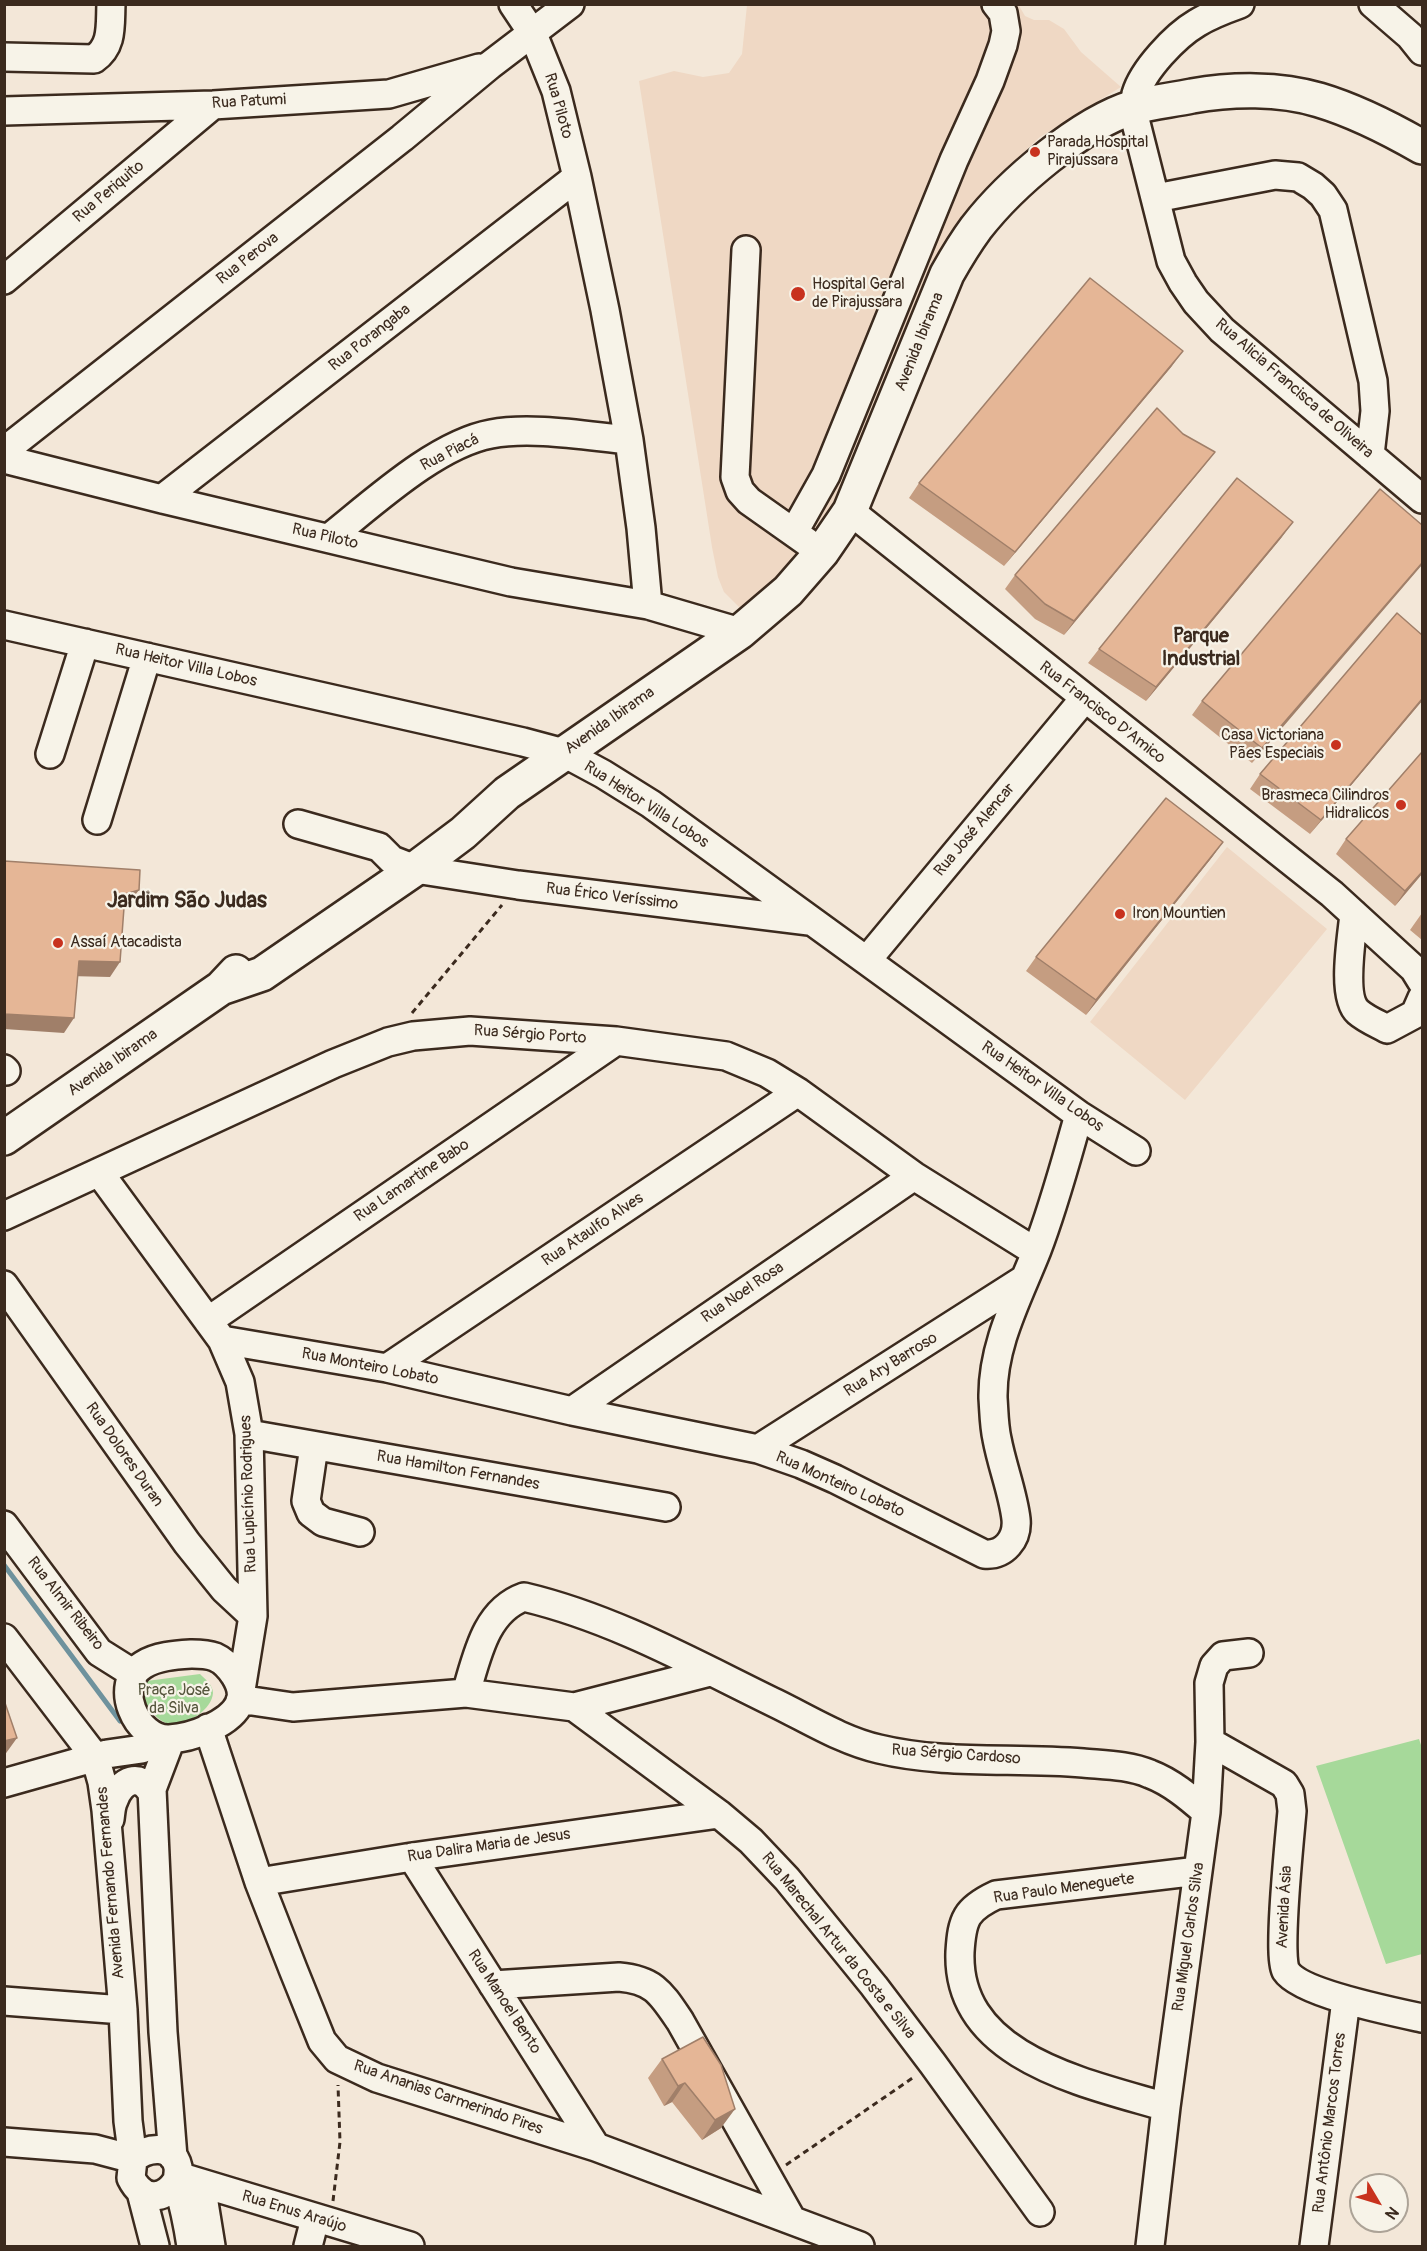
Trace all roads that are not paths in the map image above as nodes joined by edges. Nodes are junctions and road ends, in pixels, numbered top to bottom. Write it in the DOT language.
graph roads {
  1 [pos="111,4"];
  2 [pos="513,4"];
  3 [pos="570,4"];
  4 [pos="996,4"];
  5 [pos="1240,4"];
  6 [pos="1373,4"];
  7 [pos="533,34"];
  8 [pos="1422,51"];
  9 [pos="4,57"];
  10 [pos="490,65"];
  11 [pos="389,94"];
  12 [pos="213,105"];
  13 [pos="1134,107"];
  14 [pos="4,111"];
  15 [pos="402,138"];
  16 [pos="1422,147"];
  17 [pos="577,177"];
  18 [pos="1156,198"];
  19 [pos="746,250"];
  20 [pos="4,280"];
  21 [pos="629,440"];
  22 [pos="4,451"];
  23 [pos="1371,455"];
  24 [pos="4,459"];
  25 [pos="162,499"];
  26 [pos="1422,499"];
  27 [pos="850,511"];
  28 [pos="794,532"];
  29 [pos="329,538"];
  30 [pos="822,552"];
  31 [pos="648,606"];
  32 [pos="4,624"];
  33 [pos="740,632"];
  34 [pos="85,643"];
  35 [pos="147,657"];
  36 [pos="1084,699"];
  37 [pos="564,753"];
  38 [pos="50,754"];
  39 [pos="97,820"];
  40 [pos="298,824"];
  41 [pos="403,864"];
  42 [pos="1354,914"];
  43 [pos="810,921"];
  44 [pos="867,960"];
  45 [pos="1422,982"];
  46 [pos="1422,998"];
  47 [pos="616,1041"];
  48 [pos="798,1092"];
  49 [pos="1079,1115"];
  50 [pos="4,1138"];
  51 [pos="1136,1152"];
  52 [pos="99,1172"];
  53 [pos="914,1176"];
  54 [pos="4,1216"];
  55 [pos="1036,1252"];
  56 [pos="1023,1280"];
  57 [pos="4,1285"];
  58 [pos="215,1330"];
  59 [pos="387,1368"];
  60 [pos="572,1410"];
  61 [pos="249,1434"];
  62 [pos="314,1446"];
  63 [pos="758,1449"];
  64 [pos="666,1507"];
  65 [pos="4,1525"];
  66 [pos="360,1532"];
  67 [pos="253,1616"];
  68 [pos="4,1638"];
  69 [pos="248,1644"];
  70 [pos="1249,1653"];
  71 [pos="215,1657"];
  72 [pos="710,1672"];
  73 [pos="134,1674"];
  74 [pos="466,1693"];
  75 [pos="241,1696"];
  76 [pos="574,1707"];
  77 [pos="208,1728"];
  78 [pos="158,1742"];
  79 [pos="1210,1742"];
  80 [pos="101,1756"];
  81 [pos="4,1783"];
  82 [pos="153,1793"];
  83 [pos="1206,1812"];
  84 [pos="719,1814"];
  85 [pos="108,1833"];
  86 [pos="412,1857"];
  87 [pos="1198,1871"];
  88 [pos="259,1882"];
  89 [pos="493,1985"];
  90 [pos="1346,2000"];
  91 [pos="4,2001"];
  92 [pos="123,2010"];
  93 [pos="1422,2018"];
  94 [pos="1166,2107"];
  95 [pos="4,2142"];
  96 [pos="596,2147"];
  97 [pos="133,2159"];
  98 [pos="182,2175"];
  99 [pos="141,2192"];
  100 [pos="1040,2212"];
  101 [pos="792,2220"];
  102 [pos="322,2221"];
  103 [pos="860,2246"];
  104 [pos="155,2247"];
  105 [pos="191,2247"];
  106 [pos="211,2247"];
  107 [pos="308,2247"];
  108 [pos="410,2247"];
  109 [pos="1150,2247"];
  110 [pos="1314,2247"];
  1 -- 9 [label="street"];
  2 -- 7 [label="street, Rua Piloto"];
  3 -- 7 [label="street, Rua Perova"];
  4 -- 28 [label="street"];
  5 -- 13 [label="street"];
  6 -- 8 [label="street"];
  7 -- 10 [label="street, Rua Perova"];
  7 -- 17 [label="street, Rua Piloto"];
  10 -- 11 [label="street, Rua Patumi"];
  10 -- 15 [label="street, Rua Perova"];
  11 -- 12 [label="street, Rua Patumi"];
  11 -- 15 [label="street"];
  12 -- 14 [label="street, Rua Patumi"];
  12 -- 20 [label="street, Rua Periquito"];
  13 -- 16 [label="main road, Avenida Ibirama"];
  13 -- 18 [label="street, Rua Alicia Francisca de Oliveira"];
  13 -- 27 [label="main road, Avenida Ibirama"];
  15 -- 22 [label="street, Rua Perova"];
  17 -- 21 [label="street, Rua Piloto"];
  17 -- 25 [label="street, Rua Porangaba"];
  18 -- 23 [label="street, Rua Alicia Francisca de Oliveira"];
  18 -- 23 [label="street"];
  19 -- 28 [label="street"];
  21 -- 29 [label="street, Rua Piacá"];
  21 -- 31 [label="street, Rua Piloto"];
  23 -- 26 [label="street, Rua Alicia Francisca de Oliveira"];
  24 -- 25 [label="street, Rua Piloto"];
  25 -- 29 [label="street, Rua Piloto"];
  27 -- 30 [label="main road, Avenida Ibirama"];
  27 -- 36 [label="street, Rua Francisco D'Amico"];
  28 -- 30 [label="street"];
  29 -- 31 [label="street, Rua Piloto"];
  30 -- 33 [label="main road, Avenida Ibirama"];
  31 -- 33 [label="street, Rua Piloto"];
  32 -- 34 [label="street, Rua Heitor Villa Lobos"];
  33 -- 37 [label="main road, Avenida Ibirama"];
  34 -- 35 [label="street, Rua Heitor Villa Lobos"];
  34 -- 38 [label="street"];
  35 -- 37 [label="street, Rua Heitor Villa Lobos"];
  35 -- 39 [label="street"];
  36 -- 42 [label="street, Rua Francisco D'Amico"];
  36 -- 44 [label="street, Rua José Alencar"];
  37 -- 41 [label="main road, Avenida Ibirama"];
  37 -- 43 [label="street, Rua Heitor Villa Lobos"];
  40 -- 41 [label="street"];
  41 -- 43 [label="street, Rua Érico Veríssimo"];
  41 -- 50 [label="main road, Avenida Ibirama"];
  42 -- 45 [label="street, Rua Francisco D'Amico"];
  42 -- 46 [label="street"];
  43 -- 44 [label="street, Rua Heitor Villa Lobos"];
  44 -- 49 [label="street, Rua Heitor Villa Lobos"];
  47 -- 48 [label="street, Rua Sérgio Porto"];
  47 -- 52 [label="street, Rua Sérgio Porto"];
  47 -- 58 [label="street, Rua Lamartine Babo"];
  48 -- 53 [label="street, Rua Sérgio Porto"];
  48 -- 59 [label="street, Rua Ataulfo Alves"];
  49 -- 51 [label="street, Rua Heitor Villa Lobos"];
  49 -- 55 [label="street, Rua Monteiro Lobato"];
  52 -- 54 [label="street, Rua Sérgio Porto"];
  52 -- 58 [label="street, Rua Lupicínio Rodrigues"];
  53 -- 55 [label="street, Rua Sérgio Porto"];
  53 -- 60 [label="street, Rua Noel Rosa"];
  55 -- 56 [label="street, Rua Monteiro Lobato"];
  56 -- 63 [label="street, Rua Ary Barroso"];
  56 -- 63 [label="street, Rua Monteiro Lobato"];
  57 -- 67 [label="street, Rua Dolores Duran"];
  58 -- 59 [label="street, Rua Monteiro Lobato"];
  58 -- 61 [label="street, Rua Lupicínio Rodrigues"];
  59 -- 60 [label="street, Rua Monteiro Lobato"];
  60 -- 63 [label="street, Rua Monteiro Lobato"];
  61 -- 62 [label="street, Rua Hamilton Fernandes"];
  61 -- 67 [label="street, Rua Lupicínio Rodrigues"];
  62 -- 64 [label="street, Rua Hamilton Fernandes"];
  62 -- 66 [label="street"];
  65 -- 73 [label="street, Rua Almir Ribeiro"];
  67 -- 69 [label="street, Rua Lupicínio Rodrigues"];
  68 -- 80 [label="street, Avenida Fernando Fernandes"];
  69 -- 71 [label="street"];
  69 -- 75 [label="street, Rua Lupicínio Rodrigues"];
  70 -- 79 [label="street, Rua Miguel Carlos Silva"];
  71 -- 73 [label="street"];
  71 -- 75 [label="street"];
  72 -- 74 [label="street, Rua Sérgio Cardoso"];
  72 -- 76 [label="street"];
  72 -- 83 [label="street, Rua Sérgio Cardoso"];
  73 -- 78 [label="street"];
  74 -- 75 [label="street, Rua Marechal Artur da Costa e Silva"];
  74 -- 76 [label="street, Rua Marechal Artur da Costa e Silva"];
  75 -- 77 [label="street"];
  76 -- 84 [label="street, Rua Marechal Artur da Costa e Silva"];
  77 -- 78 [label="street"];
  77 -- 88 [label="street, Rua Ananias Carmerindo Pires"];
  78 -- 80 [label="street"];
  78 -- 82 [label="street"];
  79 -- 83 [label="street, Rua Miguel Carlos Silva"];
  79 -- 90 [label="street, Avenida Ásia"];
  80 -- 81 [label="street"];
  80 -- 85 [label="street, Avenida Fernando Fernandes"];
  82 -- 85 [label="street"];
  82 -- 98 [label="street"];
  83 -- 87 [label="street, Rua Miguel Carlos Silva"];
  84 -- 86 [label="street, Rua Dalira Maria de Jesus"];
  84 -- 100 [label="street, Rua Marechal Artur da Costa e Silva"];
  85 -- 92 [label="street, Avenida Fernando Fernandes"];
  86 -- 88 [label="street, Rua Dalira Maria de Jesus"];
  86 -- 89 [label="street, Rua Manoel Bento"];
  87 -- 94 [label="street, Rua Miguel Carlos Silva"];
  87 -- 94 [label="street, Rua Paulo Meneguete"];
  88 -- 96 [label="street, Rua Ananias Carmerindo Pires"];
  89 -- 96 [label="street, Rua Manoel Bento"];
  89 -- 101 [label="street"];
  90 -- 93 [label="street, Avenida Ásia"];
  90 -- 110 [label="street, Rua Antônio Marcos Torres"];
  91 -- 92 [label="street"];
  92 -- 97 [label="street, Avenida Fernando Fernandes"];
  94 -- 109 [label="street, Rua Miguel Carlos Silva"];
  95 -- 97 [label="street"];
  96 -- 101 [label="street, Rua Ananias Carmerindo Pires"];
  97 -- 98 [label="street"];
  97 -- 99 [label="street"];
  98 -- 99 [label="street"];
  98 -- 102 [label="street, Rua Enus Araújo"];
  98 -- 105 [label="street"];
  98 -- 106 [label="street"];
  99 -- 104 [label="street"];
  101 -- 103 [label="street, Rua Ananias Carmerindo Pires"];
  102 -- 107 [label="street"];
  102 -- 108 [label="street, Rua Enus Araújo"];
}
